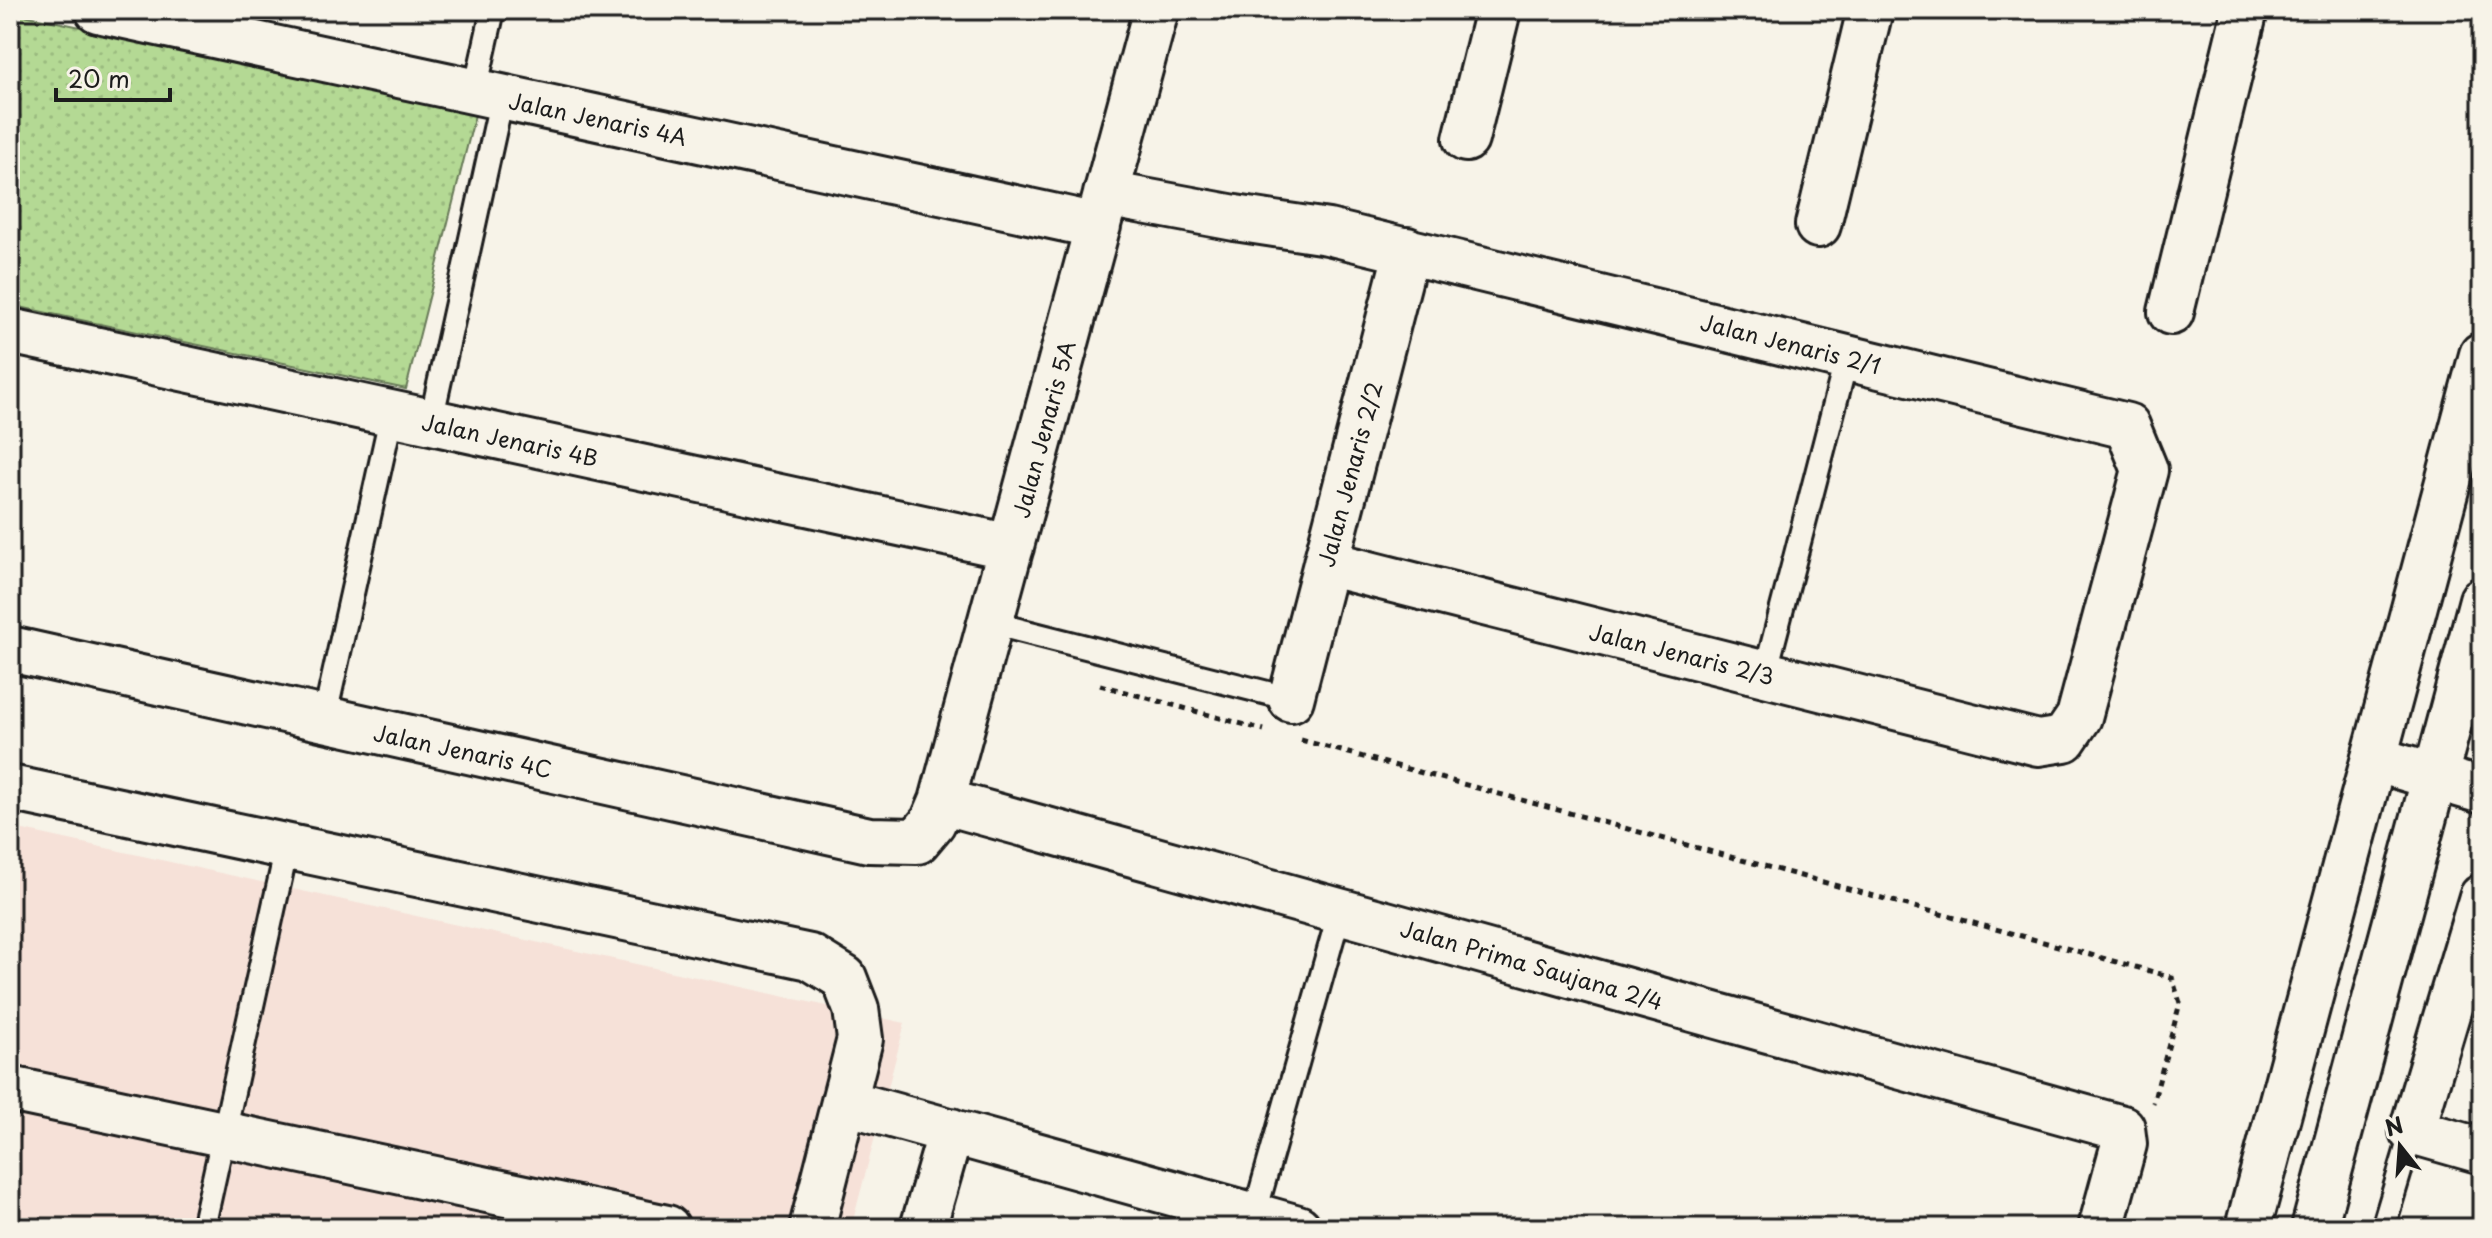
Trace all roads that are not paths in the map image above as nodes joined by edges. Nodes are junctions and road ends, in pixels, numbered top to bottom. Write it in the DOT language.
graph roads {
  1 [pos="98,10"];
  2 [pos="493,10"];
  3 [pos="1156,10"];
  4 [pos="1498,10"];
  5 [pos="1870,10"];
  6 [pos="2245,10"];
  7 [pos="489,94"];
  8 [pos="1466,139"];
  9 [pos="1102,210"];
  10 [pos="1818,225"];
  11 [pos="1407,250"];
  12 [pos="2171,312"];
  13 [pos="10,331"];
  14 [pos="2482,355"];
  15 [pos="1847,357"];
  16 [pos="412,417"];
  17 [pos="1011,547"];
  18 [pos="1326,563"];
  19 [pos="2482,600"];
  20 [pos="991,623"];
  21 [pos="10,649"];
  22 [pos="1765,674"];
  23 [pos="324,720"];
  24 [pos="1285,723"];
  25 [pos="2038,743"];
  26 [pos="2374,759"];
  27 [pos="2435,777"];
  28 [pos="10,788"];
  29 [pos="2482,791"];
  30 [pos="942,801"];
  31 [pos="917,841"];
  32 [pos="287,847"];
  33 [pos="2482,897"];
  34 [pos="1340,911"];
  35 [pos="2472,968"];
  36 [pos="10,1089"];
  37 [pos="845,1102"];
  38 [pos="951,1131"];
  39 [pos="2412,1131"];
  40 [pos="224,1134"];
  41 [pos="2482,1151"];
  42 [pos="1252,1222"];
  43 [pos="203,1228"];
  44 [pos="667,1228"];
  45 [pos="812,1228"];
  46 [pos="923,1228"];
  47 [pos="1298,1228"];
  48 [pos="2101,1228"];
  49 [pos="2248,1228"];
  50 [pos="2314,1228"];
  51 [pos="2383,1228"];
  1 -- 7 [label="street, Jalan Jenaris 4A"];
  2 -- 7 [label="lane"];
  3 -- 9 [label="street, Jalan Jenaris 5A"];
  4 -- 8 [label="street"];
  5 -- 10 [label="street"];
  6 -- 12 [label="street"];
  7 -- 9 [label="street, Jalan Jenaris 4A"];
  7 -- 16 [label="lane"];
  9 -- 11 [label="street, Jalan Jenaris 2/1"];
  9 -- 17 [label="street, Jalan Jenaris 5A"];
  11 -- 15 [label="street, Jalan Jenaris 2/1"];
  11 -- 18 [label="street, Jalan Jenaris 2/2"];
  13 -- 16 [label="street, Jalan Jenaris 4B"];
  14 -- 26 [label="street"];
  15 -- 22 [label="lane"];
  15 -- 25 [label="street, Jalan Jenaris 2/1"];
  16 -- 17 [label="street, Jalan Jenaris 4B"];
  16 -- 23 [label="lane"];
  17 -- 20 [label="street, Jalan Jenaris 5A"];
  18 -- 22 [label="street, Jalan Jenaris 2/3"];
  18 -- 24 [label="street, Jalan Jenaris 2/2"];
  19 -- 27 [label="street"];
  20 -- 24 [label="lane"];
  20 -- 30 [label="street, Jalan Jenaris 5A"];
  21 -- 23 [label="street, Jalan Jenaris 4C"];
  22 -- 25 [label="street, Jalan Jenaris 2/3"];
  23 -- 31 [label="street, Jalan Jenaris 4C"];
  26 -- 27 [label="street"];
  26 -- 49 [label="street"];
  27 -- 29 [label="street"];
  27 -- 50 [label="street"];
  28 -- 32 [label="street"];
  30 -- 31 [label="street, Jalan Jenaris 5A"];
  30 -- 34 [label="street, Jalan Prima Saujana 2/4"];
  32 -- 37 [label="street"];
  32 -- 40 [label="lane"];
  33 -- 35 [label="street"];
  34 -- 42 [label="lane"];
  34 -- 48 [label="street, Jalan Prima Saujana 2/4"];
  35 -- 39 [label="street"];
  36 -- 40 [label="street"];
  37 -- 38 [label="street"];
  37 -- 45 [label="street"];
  38 -- 42 [label="street"];
  38 -- 46 [label="street"];
  39 -- 41 [label="street"];
  39 -- 51 [label="lane"];
  40 -- 43 [label="lane"];
  40 -- 44 [label="street"];
  42 -- 47 [label="street"];
}
